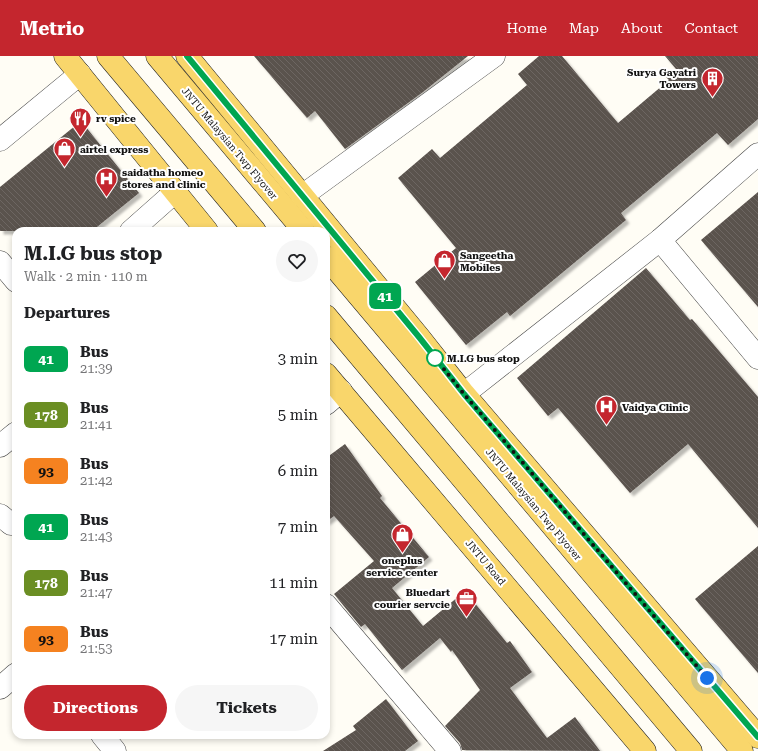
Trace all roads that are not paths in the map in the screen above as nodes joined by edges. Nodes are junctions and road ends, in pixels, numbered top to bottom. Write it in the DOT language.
graph roads {
  1 [pos="65,56"];
  2 [pos="108,56"];
  3 [pos="157,56"];
  4 [pos="187,56"];
  5 [pos="494,56"];
  6 [pos="80,74"];
  7 [pos="0,140"];
  8 [pos="758,154"];
  9 [pos="175,192"];
  10 [pos="302,196"];
  11 [pos="136,227"];
  12 [pos="204,227"];
  13 [pos="252,227"];
  14 [pos="301,227"];
  15 [pos="328,227"];
  16 [pos="330,230"];
  17 [pos="660,240"];
  18 [pos="0,262"];
  19 [pos="330,262"];
  20 [pos="12,276"];
  21 [pos="330,321"];
  22 [pos="758,358"];
  23 [pos="330,386"];
  24 [pos="464,394"];
  25 [pos="334,397"];
  26 [pos="12,436"];
  27 [pos="0,446"];
  28 [pos="0,515"];
  29 [pos="12,524"];
  30 [pos="330,610"];
  31 [pos="12,678"];
  32 [pos="0,688"];
  33 [pos="758,737"];
  34 [pos="450,751"];
  35 [pos="645,751"];
  36 [pos="691,751"];
  37 [pos="742,751"];
  1 -- 6 [label="main road"];
  2 -- 13 [label="main road"];
  3 -- 14 [label="main road, JNTU Malaysian Twp Flyover"];
  4 -- 10 [label="main road"];
  5 -- 10 [label="street"];
  6 -- 7 [label="street"];
  6 -- 9 [label="main road"];
  8 -- 17 [label="street"];
  9 -- 11 [label="street"];
  9 -- 12 [label="main road"];
  10 -- 15 [label="main road"];
  16 -- 24 [label="main road"];
  17 -- 22 [label="street"];
  17 -- 24 [label="street"];
  18 -- 20 [label="street"];
  19 -- 37 [label="main road, JNTU Malaysian Twp Flyover"];
  21 -- 36 [label="main road"];
  23 -- 25 [label="main road, JNTU Road"];
  24 -- 33 [label="main road"];
  25 -- 35 [label="main road, JNTU Road"];
  26 -- 27 [label="street"];
  28 -- 29 [label="street"];
  30 -- 34 [label="street"];
  31 -- 32 [label="street"];
}
